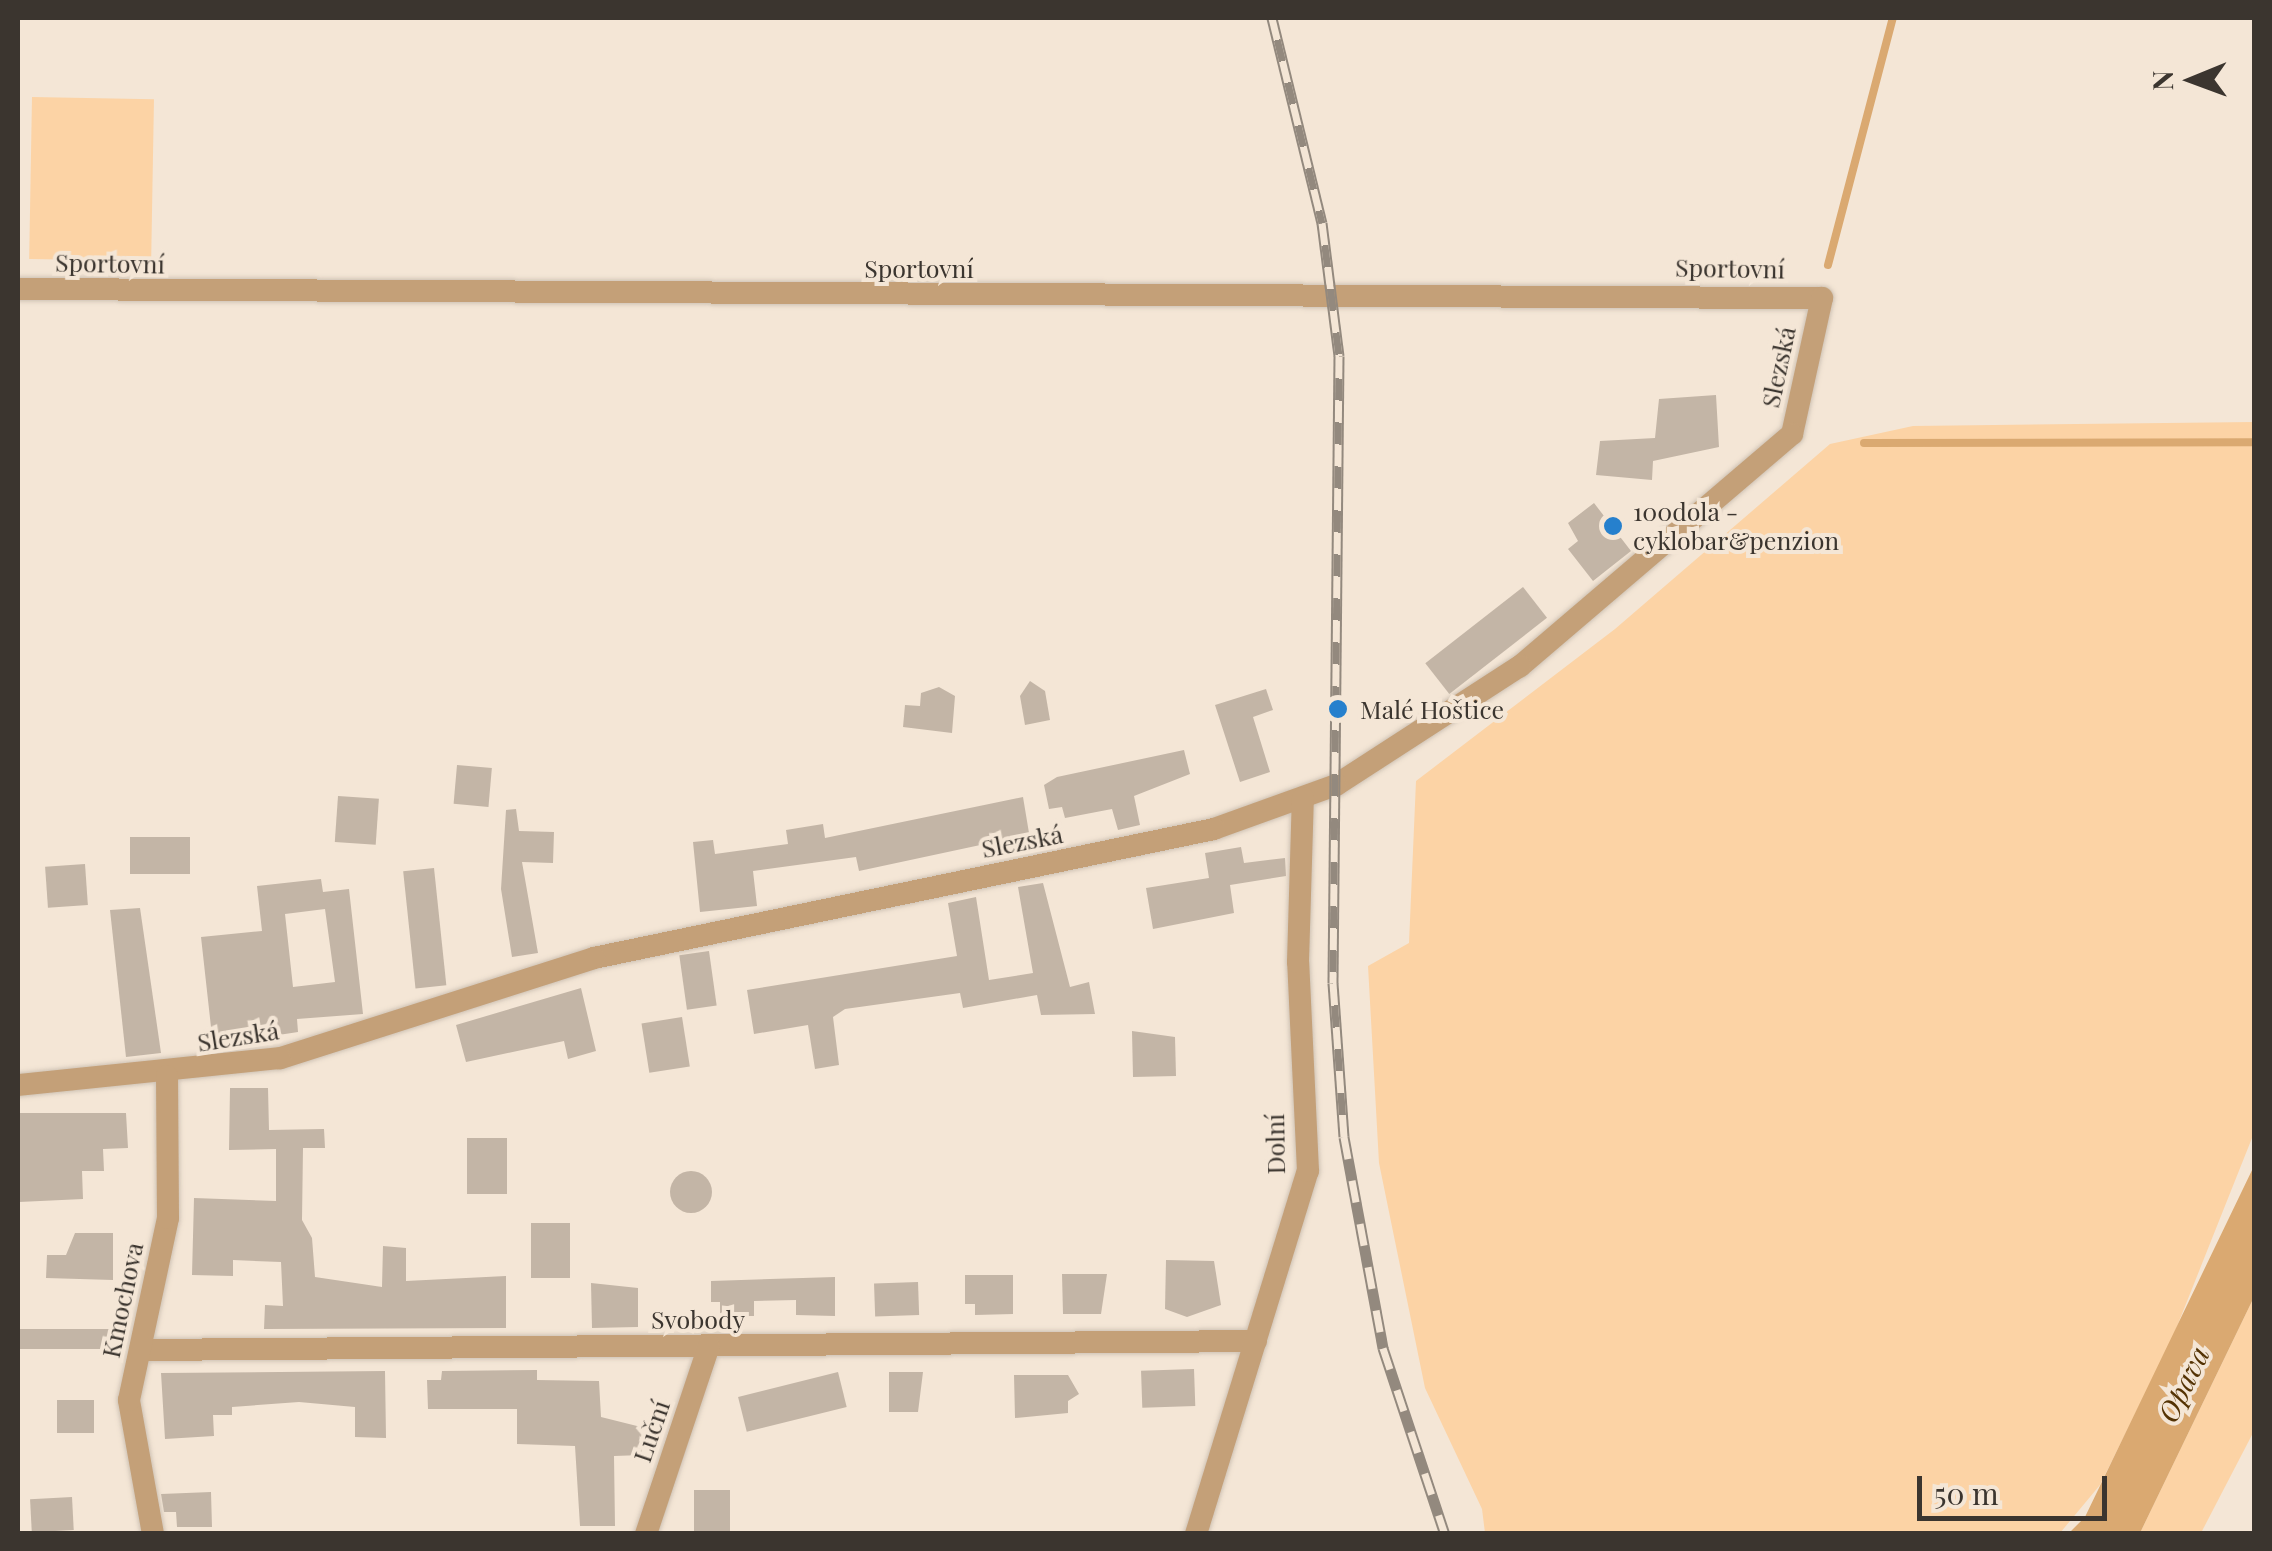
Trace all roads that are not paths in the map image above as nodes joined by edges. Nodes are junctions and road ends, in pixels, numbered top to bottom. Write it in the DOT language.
graph roads {
  1 [pos="18,288"];
  2 [pos="1822,298"];
  3 [pos="1304,798"];
  4 [pos="167,1076"];
  5 [pos="18,1085"];
  6 [pos="1256,1341"];
  7 [pos="709,1346"];
  8 [pos="140,1350"];
  9 [pos="153,1534"];
  10 [pos="646,1534"];
  11 [pos="1196,1534"];
  1 -- 2 [label="street, Sportovní"];
  2 -- 3 [label="street, Slezská"];
  3 -- 4 [label="street, Slezská"];
  3 -- 6 [label="street, Dolní"];
  4 -- 5 [label="street, Slezská"];
  4 -- 8 [label="street, Kmochova"];
  6 -- 7 [label="street, Svobody"];
  6 -- 11 [label="street, Dolní"];
  7 -- 8 [label="street, Svobody"];
  7 -- 10 [label="street, Luční"];
  8 -- 9 [label="street, Kmochova"];
}
